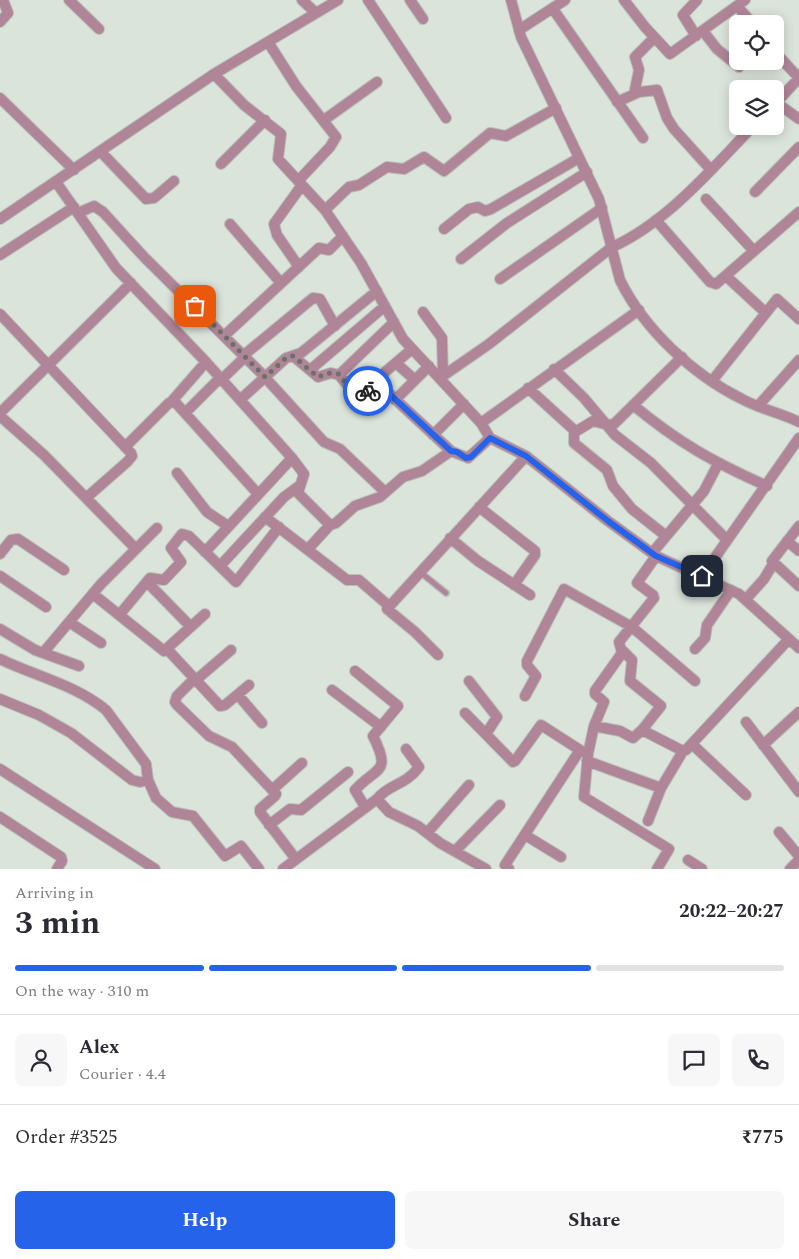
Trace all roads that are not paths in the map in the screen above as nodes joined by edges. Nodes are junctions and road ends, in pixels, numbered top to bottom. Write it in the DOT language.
graph roads {
  1 [pos="3,0"];
  2 [pos="69,0"];
  3 [pos="302,0"];
  4 [pos="338,0"];
  5 [pos="368,0"];
  6 [pos="410,0"];
  7 [pos="511,0"];
  8 [pos="565,0"];
  9 [pos="624,0"];
  10 [pos="696,0"];
  11 [pos="741,3"];
  12 [pos="553,9"];
  13 [pos="316,14"];
  14 [pos="748,15"];
  15 [pos="423,19"];
  16 [pos="0,22"];
  17 [pos="99,28"];
  18 [pos="518,30"];
  19 [pos="699,34"];
  20 [pos="654,38"];
  21 [pos="268,42"];
  22 [pos="729,59"];
  23 [pos="784,62"];
  24 [pos="214,74"];
  25 [pos="378,82"];
  26 [pos="634,94"];
  27 [pos="784,94"];
  28 [pos="0,98"];
  29 [pos="616,102"];
  30 [pos="556,108"];
  31 [pos="784,108"];
  32 [pos="446,118"];
  33 [pos="799,119"];
  34 [pos="265,120"];
  35 [pos="324,120"];
  36 [pos="745,135"];
  37 [pos="643,138"];
  38 [pos="799,147"];
  39 [pos="101,152"];
  40 [pos="579,158"];
  41 [pos="221,164"];
  42 [pos="74,170"];
  43 [pos="711,170"];
  44 [pos="586,172"];
  45 [pos="174,181"];
  46 [pos="56,182"];
  47 [pos="300,183"];
  48 [pos="755,192"];
  49 [pos="706,199"];
  50 [pos="602,208"];
  51 [pos="76,210"];
  52 [pos="324,210"];
  53 [pos="799,212"];
  54 [pos="0,219"];
  55 [pos="656,220"];
  56 [pos="230,224"];
  57 [pos="444,230"];
  58 [pos="343,236"];
  59 [pos="612,247"];
  60 [pos="753,250"];
  61 [pos="0,255"];
  62 [pos="461,259"];
  63 [pos="299,266"];
  64 [pos="726,276"];
  65 [pos="500,279"];
  66 [pos="131,283"];
  67 [pos="281,283"];
  68 [pos="377,291"];
  69 [pos="385,306"];
  70 [pos="639,310"];
  71 [pos="423,312"];
  72 [pos="766,313"];
  73 [pos="0,314"];
  74 [pos="799,319"];
  75 [pos="394,322"];
  76 [pos="335,326"];
  77 [pos="224,336"];
  78 [pos="412,349"];
  79 [pos="245,356"];
  80 [pos="293,356"];
  81 [pos="682,357"];
  82 [pos="799,360"];
  83 [pos="206,362"];
  84 [pos="396,363"];
  85 [pos="47,366"];
  86 [pos="430,366"];
  87 [pos="554,369"];
  88 [pos="310,370"];
  89 [pos="339,374"];
  90 [pos="265,377"];
  91 [pos="442,377"];
  92 [pos="221,378"];
  93 [pos="416,380"];
  94 [pos="712,381"];
  95 [pos="378,386"];
  96 [pos="528,388"];
  97 [pos="241,399"];
  98 [pos="396,400"];
  99 [pos="172,401"];
  100 [pos="464,404"];
  101 [pos="633,405"];
  102 [pos="758,406"];
  103 [pos="186,412"];
  104 [pos="0,414"];
  105 [pos="799,422"];
  106 [pos="481,423"];
  107 [pos="608,425"];
  108 [pos="575,432"];
  109 [pos="433,435"];
  110 [pos="490,438"];
  111 [pos="799,438"];
  112 [pos="125,447"];
  113 [pos="451,451"];
  114 [pos="526,456"];
  115 [pos="292,458"];
  116 [pos="718,464"];
  117 [pos="177,473"];
  118 [pos="299,486"];
  119 [pos="767,486"];
  120 [pos="385,492"];
  121 [pos="258,494"];
  122 [pos="86,498"];
  123 [pos="694,506"];
  124 [pos="479,507"];
  125 [pos="265,517"];
  126 [pos="228,526"];
  127 [pos="330,526"];
  128 [pos="799,526"];
  129 [pos="279,527"];
  130 [pos="157,528"];
  131 [pos="666,536"];
  132 [pos="450,538"];
  133 [pos="727,540"];
  134 [pos="787,541"];
  135 [pos="136,549"];
  136 [pos="308,549"];
  137 [pos="799,551"];
  138 [pos="205,552"];
  139 [pos="0,554"];
  140 [pos="654,554"];
  141 [pos="773,564"];
  142 [pos="220,566"];
  143 [pos="64,570"];
  144 [pos="420,571"];
  145 [pos="0,576"];
  146 [pos="702,576"];
  147 [pos="147,582"];
  148 [pos="514,584"];
  149 [pos="799,586"];
  150 [pos="730,590"];
  151 [pos="446,593"];
  152 [pos="93,594"];
  153 [pos="530,595"];
  154 [pos="746,599"];
  155 [pos="389,606"];
  156 [pos="46,607"];
  157 [pos="120,614"];
  158 [pos="205,614"];
  159 [pos="69,622"];
  160 [pos="191,626"];
  161 [pos="632,627"];
  162 [pos="0,629"];
  163 [pos="789,638"];
  164 [pos="101,644"];
  165 [pos="799,648"];
  166 [pos="167,649"];
  167 [pos="695,649"];
  168 [pos="231,650"];
  169 [pos="623,651"];
  170 [pos="43,653"];
  171 [pos="438,656"];
  172 [pos="0,659"];
  173 [pos="79,666"];
  174 [pos="356,671"];
  175 [pos="195,680"];
  176 [pos="469,681"];
  177 [pos="695,681"];
  178 [pos="249,685"];
  179 [pos="332,690"];
  180 [pos="238,695"];
  181 [pos="525,696"];
  182 [pos="0,699"];
  183 [pos="799,712"];
  184 [pos="465,713"];
  185 [pos="746,722"];
  186 [pos="262,723"];
  187 [pos="594,726"];
  188 [pos="380,727"];
  189 [pos="642,730"];
  190 [pos="486,734"];
  191 [pos="692,744"];
  192 [pos="763,745"];
  193 [pos="406,749"];
  194 [pos="683,751"];
  195 [pos="585,755"];
  196 [pos="302,763"];
  197 [pos="0,770"];
  198 [pos="348,772"];
  199 [pos="148,780"];
  200 [pos="469,785"];
  201 [pos="661,788"];
  202 [pos="798,789"];
  203 [pos="272,790"];
  204 [pos="746,795"];
  205 [pos="377,799"];
  206 [pos="500,805"];
  207 [pos="365,807"];
  208 [pos="648,821"];
  209 [pos="2,822"];
  210 [pos="269,825"];
  211 [pos="779,832"];
  212 [pos="427,833"];
  213 [pos="525,835"];
  214 [pos="454,851"];
  215 [pos="799,856"];
  216 [pos="561,857"];
  217 [pos="295,858"];
  218 [pos="688,860"];
  219 [pos="799,860"];
  220 [pos="505,868"];
  221 [pos="700,868"];
  222 [pos="57,869"];
  223 [pos="155,869"];
  224 [pos="259,869"];
  225 [pos="282,869"];
  226 [pos="486,869"];
  227 [pos="656,869"];
  228 [pos="790,869"];
  1 -- 16 [label="street"];
  2 -- 17 [label="street"];
  3 -- 13 [label="street"];
  4 -- 13 [label="street"];
  5 -- 32 [label="street"];
  6 -- 15 [label="street"];
  7 -- 18 [label="street"];
  8 -- 12 [label="street"];
  9 -- 20 [label="street"];
  10 -- 19 [label="street"];
  11 -- 14 [label="street"];
  11 -- 19 [label="street"];
  12 -- 18 [label="street"];
  12 -- 29 [label="street"];
  13 -- 21 [label="street"];
  18 -- 30 [label="street"];
  19 -- 20 [label="street"];
  19 -- 22 [label="street"];
  20 -- 26 [label="street"];
  21 -- 24 [label="street"];
  21 -- 35 [label="street"];
  23 -- 27 [label="street"];
  24 -- 34 [label="street"];
  24 -- 39 [label="street"];
  25 -- 35 [label="street"];
  26 -- 29 [label="street"];
  26 -- 43 [label="street"];
  28 -- 42 [label="street"];
  29 -- 37 [label="street"];
  30 -- 40 [label="street"];
  30 -- 52 [label="street"];
  31 -- 33 [label="street"];
  34 -- 41 [label="street"];
  34 -- 47 [label="street"];
  35 -- 47 [label="street"];
  36 -- 43 [label="street"];
  38 -- 48 [label="street"];
  39 -- 42 [label="street"];
  39 -- 45 [label="street"];
  40 -- 44 [label="street"];
  40 -- 57 [label="street"];
  42 -- 46 [label="street"];
  43 -- 55 [label="street"];
  44 -- 50 [label="street"];
  44 -- 62 [label="street"];
  46 -- 51 [label="street"];
  46 -- 54 [label="street"];
  47 -- 52 [label="street"];
  47 -- 63 [label="street"];
  49 -- 60 [label="street"];
  50 -- 59 [label="street"];
  50 -- 65 [label="street"];
  51 -- 61 [label="street"];
  51 -- 66 [label="street"];
  51 -- 77 [label="street"];
  52 -- 58 [label="street"];
  53 -- 60 [label="street"];
  55 -- 59 [label="street"];
  55 -- 64 [label="street"];
  56 -- 67 [label="street"];
  58 -- 63 [label="street"];
  58 -- 68 [label="street"];
  59 -- 70 [label="street"];
  59 -- 91 [label="street"];
  60 -- 64 [label="street"];
  63 -- 67 [label="street"];
  64 -- 72 [label="street"];
  66 -- 83 [label="street"];
  66 -- 85 [label="street"];
  67 -- 77 [label="street"];
  68 -- 69 [label="street"];
  68 -- 76 [label="street"];
  69 -- 75 [label="street"];
  69 -- 88 [label="street"];
  70 -- 81 [label="street"];
  70 -- 87 [label="street"];
  71 -- 91 [label="street"];
  72 -- 74 [label="street"];
  72 -- 94 [label="street"];
  73 -- 85 [label="street"];
  75 -- 78 [label="street"];
  75 -- 89 [label="street"];
  76 -- 79 [label="street"];
  76 -- 80 [label="street"];
  77 -- 79 [label="street"];
  78 -- 84 [label="street"];
  78 -- 86 [label="street"];
  79 -- 90 [label="street"];
  79 -- 92 [label="street"];
  80 -- 88 [label="street"];
  80 -- 90 [label="street"];
  81 -- 94 [label="street"];
  81 -- 101 [label="street"];
  82 -- 102 [label="street"];
  83 -- 92 [label="street"];
  83 -- 99 [label="street"];
  84 -- 93 [label="street"];
  84 -- 95 [label="street"];
  85 -- 104 [label="street"];
  85 -- 112 [label="street"];
  86 -- 91 [label="street"];
  86 -- 93 [label="street"];
  87 -- 96 [label="street"];
  87 -- 107 [label="street"];
  88 -- 89 [label="street"];
  89 -- 95 [label="street"];
  90 -- 97 [label="street"];
  90 -- 120 [label="street"];
  91 -- 100 [label="street"];
  92 -- 97 [label="street"];
  92 -- 103 [label="street"];
  93 -- 98 [label="street"];
  94 -- 102 [label="street"];
  95 -- 98 [label="street"];
  96 -- 106 [label="street"];
  96 -- 108 [label="street"];
  97 -- 115 [label="street"];
  98 -- 109 [label="street"];
  99 -- 103 [label="street"];
  99 -- 112 [label="street"];
  100 -- 106 [label="street"];
  100 -- 109 [label="street"];
  101 -- 107 [label="street"];
  101 -- 116 [label="street"];
  102 -- 105 [label="street"];
  103 -- 121 [label="street"];
  104 -- 122 [label="street"];
  106 -- 110 [label="street"];
  107 -- 108 [label="street"];
  107 -- 123 [label="street"];
  108 -- 131 [label="street"];
  109 -- 113 [label="street"];
  110 -- 113 [label="street"];
  110 -- 114 [label="street"];
  111 -- 119 [label="street"];
  112 -- 122 [label="street"];
  113 -- 120 [label="street"];
  114 -- 124 [label="street"];
  114 -- 140 [label="street"];
  115 -- 118 [label="street"];
  115 -- 121 [label="street"];
  116 -- 119 [label="street"];
  116 -- 123 [label="street"];
  117 -- 126 [label="street"];
  118 -- 125 [label="street"];
  118 -- 127 [label="street"];
  119 -- 133 [label="street"];
  120 -- 127 [label="street"];
  121 -- 126 [label="street"];
  122 -- 135 [label="street"];
  123 -- 131 [label="street"];
  123 -- 133 [label="street"];
  124 -- 132 [label="street"];
  124 -- 148 [label="street"];
  125 -- 129 [label="street"];
  125 -- 142 [label="street"];
  126 -- 138 [label="street"];
  127 -- 136 [label="street"];
  128 -- 134 [label="street"];
  129 -- 136 [label="street"];
  129 -- 142 [label="street"];
  130 -- 135 [label="street"];
  131 -- 140 [label="street"];
  132 -- 144 [label="street"];
  132 -- 148 [label="street"];
  133 -- 146 [label="street"];
  134 -- 137 [label="street"];
  134 -- 141 [label="street"];
  135 -- 152 [label="street"];
  136 -- 155 [label="street"];
  138 -- 142 [label="street"];
  138 -- 147 [label="street"];
  139 -- 143 [label="street"];
  140 -- 146 [label="street"];
  140 -- 161 [label="street"];
  141 -- 149 [label="street"];
  141 -- 154 [label="street"];
  144 -- 151 [label="lane"];
  144 -- 155 [label="street"];
  145 -- 156 [label="street"];
  146 -- 150 [label="street"];
  147 -- 157 [label="street"];
  147 -- 160 [label="street"];
  148 -- 153 [label="street"];
  150 -- 154 [label="street"];
  150 -- 167 [label="street"];
  152 -- 157 [label="street"];
  152 -- 159 [label="street"];
  154 -- 163 [label="street"];
  155 -- 171 [label="street"];
  157 -- 166 [label="street"];
  158 -- 160 [label="street"];
  159 -- 164 [label="street"];
  159 -- 170 [label="street"];
  160 -- 166 [label="street"];
  161 -- 169 [label="street"];
  161 -- 177 [label="street"];
  161 -- 181 [label="street"];
  162 -- 170 [label="street"];
  163 -- 165 [label="street"];
  163 -- 191 [label="street"];
  166 -- 175 [label="street"];
  168 -- 175 [label="street"];
  169 -- 187 [label="street"];
  169 -- 189 [label="street"];
  170 -- 173 [label="street"];
  172 -- 199 [label="street"];
  174 -- 188 [label="street"];
  175 -- 180 [label="street"];
  175 -- 203 [label="street"];
  176 -- 190 [label="street"];
  178 -- 180 [label="street"];
  179 -- 188 [label="street"];
  180 -- 186 [label="street"];
  182 -- 199 [label="street"];
  183 -- 192 [label="street"];
  184 -- 190 [label="street"];
  185 -- 192 [label="street"];
  187 -- 189 [label="street"];
  187 -- 195 [label="street"];
  188 -- 207 [label="street"];
  189 -- 194 [label="street"];
  190 -- 195 [label="street"];
  191 -- 194 [label="street"];
  191 -- 204 [label="street"];
  192 -- 202 [label="street"];
  193 -- 205 [label="street"];
  194 -- 201 [label="street"];
  195 -- 201 [label="street"];
  195 -- 213 [label="street"];
  195 -- 227 [label="street"];
  196 -- 203 [label="street"];
  197 -- 223 [label="street"];
  198 -- 210 [label="street"];
  199 -- 224 [label="street"];
  200 -- 212 [label="street"];
  201 -- 208 [label="street"];
  203 -- 210 [label="street"];
  205 -- 207 [label="street"];
  205 -- 212 [label="street"];
  206 -- 214 [label="street"];
  207 -- 217 [label="street"];
  209 -- 222 [label="street"];
  210 -- 217 [label="street"];
  211 -- 215 [label="street"];
  212 -- 214 [label="street"];
  213 -- 216 [label="street"];
  213 -- 220 [label="street"];
  214 -- 226 [label="street"];
  217 -- 225 [label="street"];
  218 -- 221 [label="street"];
  219 -- 228 [label="street"];
}
